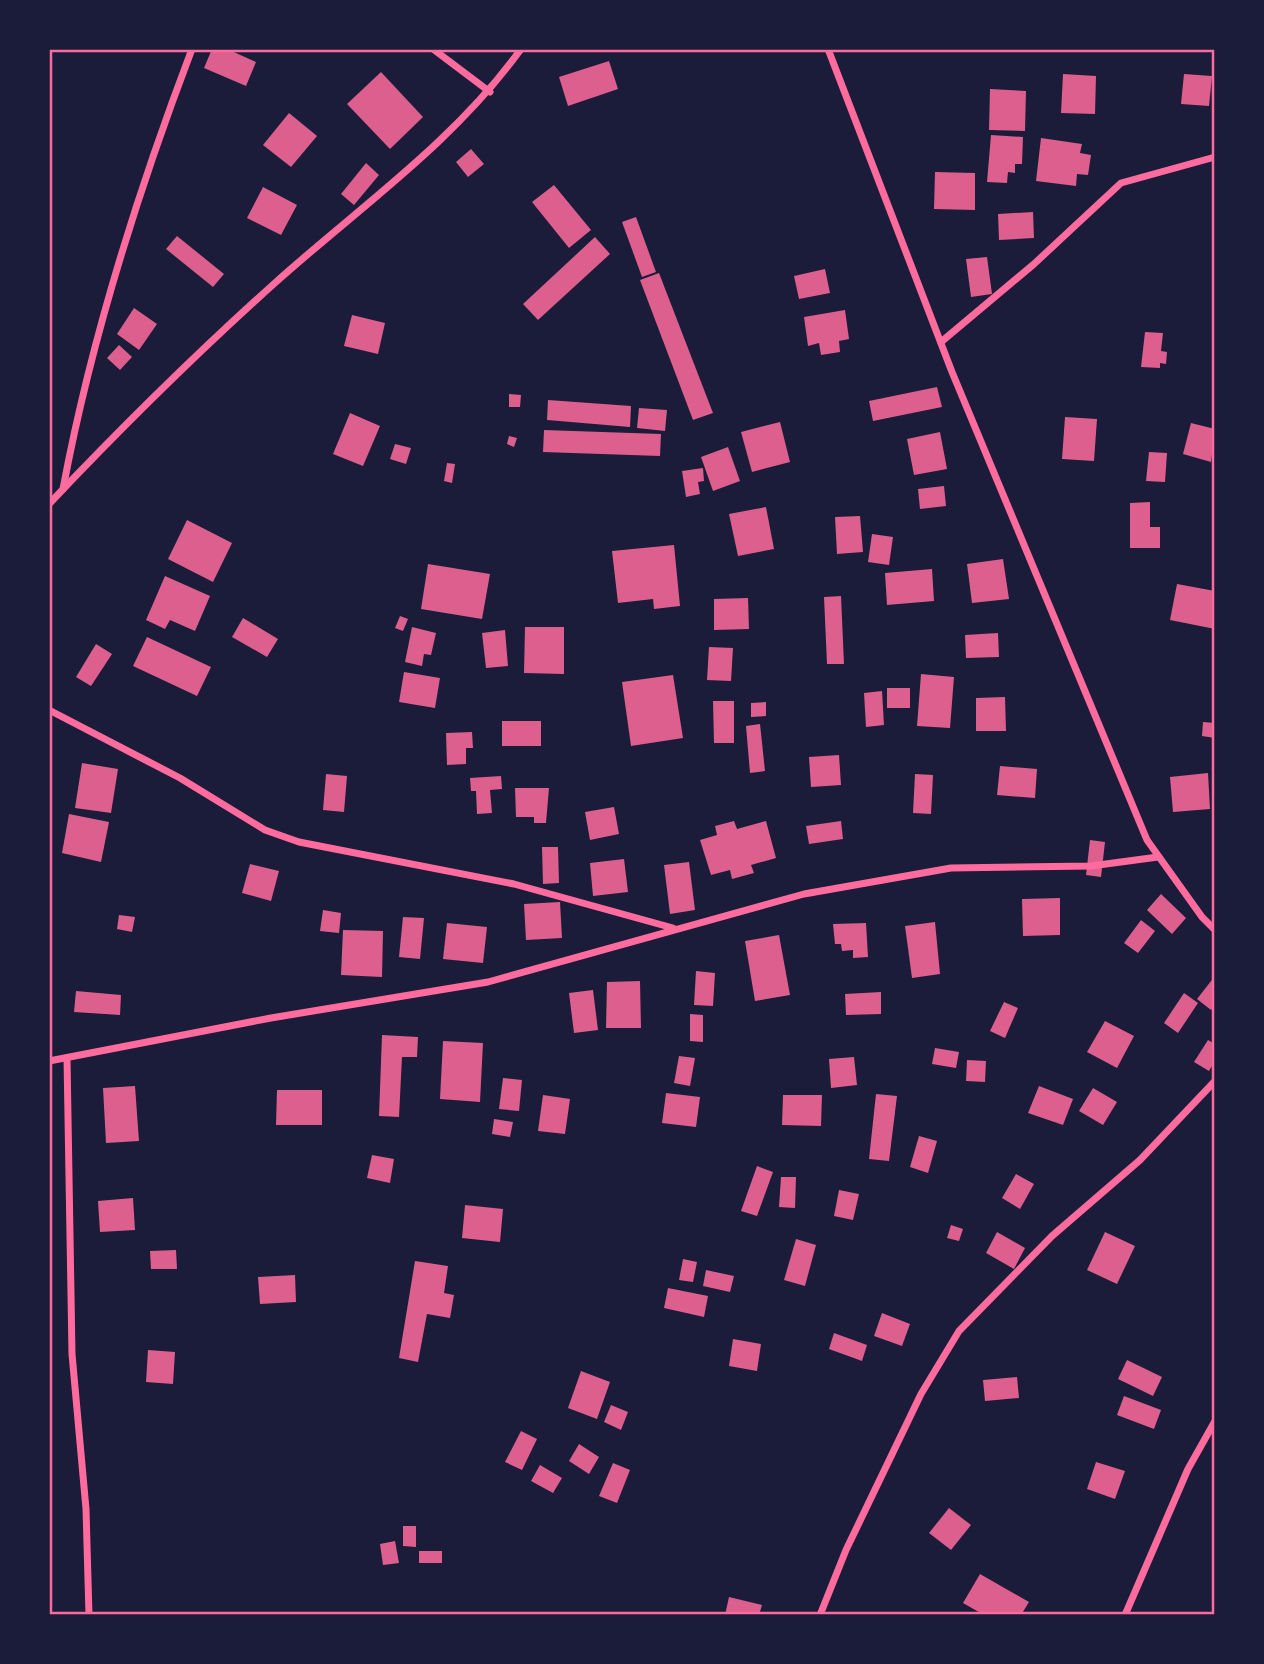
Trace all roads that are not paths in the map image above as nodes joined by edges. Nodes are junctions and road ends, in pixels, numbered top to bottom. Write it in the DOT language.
graph roads {
  1 [pos="192,49"];
  2 [pos="433,49"];
  3 [pos="521,49"];
  4 [pos="828,49"];
  5 [pos="491,92"];
  6 [pos="1215,157"];
  7 [pos="941,342"];
  8 [pos="63,489"];
  9 [pos="49,504"];
  10 [pos="49,710"];
  11 [pos="1158,857"];
  12 [pos="676,929"];
  13 [pos="1215,930"];
  14 [pos="66,1058"];
  15 [pos="49,1061"];
  16 [pos="1215,1081"];
  17 [pos="1215,1421"];
  18 [pos="89,1615"];
  19 [pos="820,1615"];
  20 [pos="1125,1615"];
  1 -- 8 [label="street"];
  2 -- 5 [label="street"];
  3 -- 5 [label="street"];
  4 -- 7 [label="street"];
  5 -- 8 [label="street"];
  6 -- 7 [label="street"];
  7 -- 11 [label="street"];
  8 -- 9 [label="street"];
  10 -- 12 [label="street"];
  11 -- 12 [label="street"];
  11 -- 13 [label="street"];
  12 -- 14 [label="street"];
  14 -- 15 [label="street"];
  14 -- 18 [label="street"];
  16 -- 19 [label="street"];
  17 -- 20 [label="street"];
}
